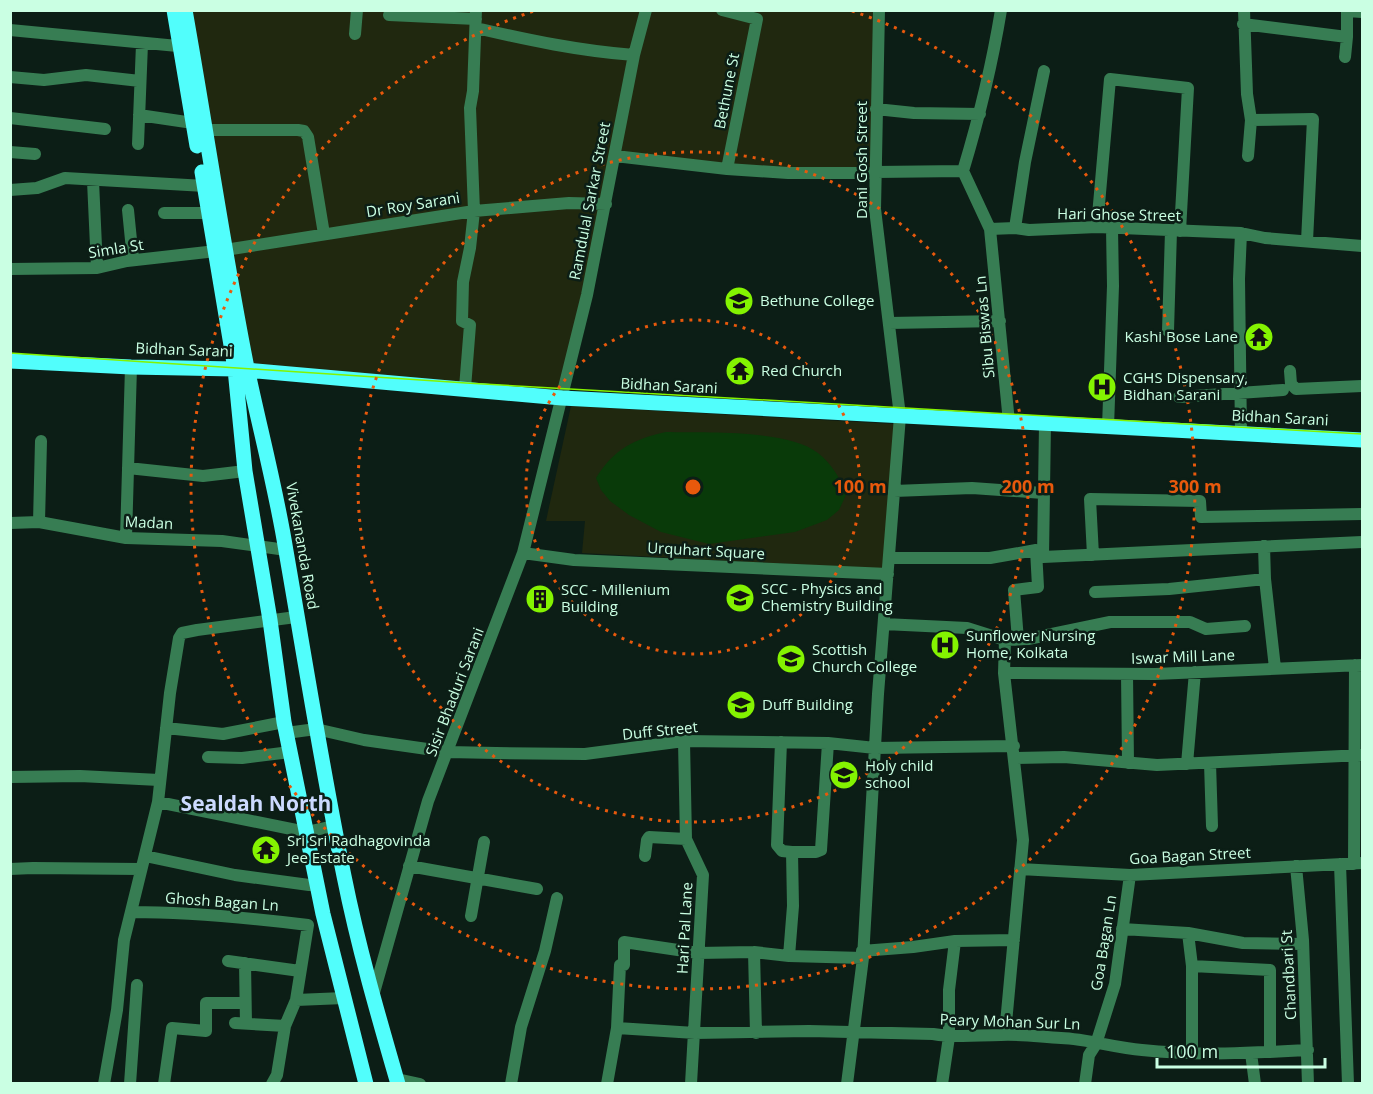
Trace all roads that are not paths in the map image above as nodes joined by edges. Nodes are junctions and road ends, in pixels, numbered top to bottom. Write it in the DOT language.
graph roads {
  1 [pos="174,10"];
  2 [pos="185,10"];
  3 [pos="357,10"];
  4 [pos="646,10"];
  5 [pos="722,10"];
  6 [pos="879,10"];
  7 [pos="1001,10"];
  8 [pos="1244,10"];
  9 [pos="1347,11"];
  10 [pos="1362,12"];
  11 [pos="389,15"];
  12 [pos="476,19"];
  13 [pos="1243,24"];
  14 [pos="10,30"];
  15 [pos="355,34"];
  16 [pos="1347,37"];
  17 [pos="142,44"];
  18 [pos="186,47"];
  19 [pos="634,55"];
  20 [pos="1345,57"];
  21 [pos="1044,71"];
  22 [pos="10,77"];
  23 [pos="140,81"];
  24 [pos="876,109"];
  25 [pos="980,114"];
  26 [pos="139,115"];
  27 [pos="10,118"];
  28 [pos="1251,120"];
  29 [pos="199,126"];
  30 [pos="105,129"];
  31 [pos="138,144"];
  32 [pos="10,152"];
  33 [pos="35,154"];
  34 [pos="615,156"];
  35 [pos="1248,156"];
  36 [pos="727,170"];
  37 [pos="963,171"];
  38 [pos="875,173"];
  39 [pos="93,181"];
  40 [pos="205,186"];
  41 [pos="10,190"];
  42 [pos="606,204"];
  43 [pos="128,210"];
  44 [pos="474,211"];
  45 [pos="164,213"];
  46 [pos="209,213"];
  47 [pos="1097,227"];
  48 [pos="1015,228"];
  49 [pos="1112,228"];
  50 [pos="990,229"];
  51 [pos="1175,231"];
  52 [pos="1241,233"];
  53 [pos="324,234"];
  54 [pos="1306,240"];
  55 [pos="1362,246"];
  56 [pos="220,251"];
  57 [pos="133,260"];
  58 [pos="97,268"];
  59 [pos="10,269"];
  60 [pos="1000,321"];
  61 [pos="889,323"];
  62 [pos="1168,331"];
  63 [pos="10,361"];
  64 [pos="131,367"];
  65 [pos="241,370"];
  66 [pos="1290,371"];
  67 [pos="1362,386"];
  68 [pos="465,388"];
  69 [pos="1283,390"];
  70 [pos="1240,393"];
  71 [pos="1179,397"];
  72 [pos="562,398"];
  73 [pos="900,416"];
  74 [pos="1009,422"];
  75 [pos="1045,424"];
  76 [pos="1108,427"];
  77 [pos="1241,434"];
  78 [pos="1362,440"];
  79 [pos="41,441"];
  80 [pos="128,468"];
  81 [pos="244,471"];
  82 [pos="894,491"];
  83 [pos="1043,493"];
  84 [pos="1362,514"];
  85 [pos="39,522"];
  86 [pos="10,523"];
  87 [pos="126,538"];
  88 [pos="1362,542"];
  89 [pos="258,546"];
  90 [pos="1264,546"];
  91 [pos="286,550"];
  92 [pos="524,553"];
  93 [pos="1039,554"];
  94 [pos="1093,555"];
  95 [pos="890,558"];
  96 [pos="888,574"];
  97 [pos="1265,579"];
  98 [pos="1095,592"];
  99 [pos="296,617"];
  100 [pos="270,620"];
  101 [pos="884,624"];
  102 [pos="1245,626"];
  103 [pos="1012,640"];
  104 [pos="1359,665"];
  105 [pos="1275,668"];
  106 [pos="1195,672"];
  107 [pos="1004,673"];
  108 [pos="1127,674"];
  109 [pos="285,727"];
  110 [pos="166,728"];
  111 [pos="316,729"];
  112 [pos="684,741"];
  113 [pos="781,742"];
  114 [pos="828,743"];
  115 [pos="875,748"];
  116 [pos="290,752"];
  117 [pos="448,752"];
  118 [pos="1014,752"];
  119 [pos="1359,755"];
  120 [pos="208,757"];
  121 [pos="1128,763"];
  122 [pos="1210,763"];
  123 [pos="1187,764"];
  124 [pos="10,777"];
  125 [pos="159,780"];
  126 [pos="158,802"];
  127 [pos="334,825"];
  128 [pos="1212,826"];
  129 [pos="306,832"];
  130 [pos="686,839"];
  131 [pos="484,842"];
  132 [pos="792,852"];
  133 [pos="145,856"];
  134 [pos="645,856"];
  135 [pos="1340,864"];
  136 [pos="1358,864"];
  137 [pos="409,866"];
  138 [pos="1296,866"];
  139 [pos="10,869"];
  140 [pos="140,869"];
  141 [pos="1020,869"];
  142 [pos="1130,874"];
  143 [pos="478,879"];
  144 [pos="316,884"];
  145 [pos="537,889"];
  146 [pos="557,898"];
  147 [pos="132,912"];
  148 [pos="471,916"];
  149 [pos="1122,929"];
  150 [pos="1188,933"];
  151 [pos="1014,940"];
  152 [pos="955,941"];
  153 [pos="1303,944"];
  154 [pos="754,952"];
  155 [pos="698,953"];
  156 [pos="863,954"];
  157 [pos="789,956"];
  158 [pos="228,962"];
  159 [pos="245,963"];
  160 [pos="1192,966"];
  161 [pos="300,971"];
  162 [pos="137,985"];
  163 [pos="372,997"];
  164 [pos="344,998"];
  165 [pos="296,1000"];
  166 [pos="245,1003"];
  167 [pos="285,1026"];
  168 [pos="617,1028"];
  169 [pos="756,1033"];
  170 [pos="854,1033"];
  171 [pos="695,1034"];
  172 [pos="1005,1034"];
  173 [pos="949,1037"];
  174 [pos="1096,1044"];
  175 [pos="1308,1050"];
  176 [pos="1192,1052"];
  177 [pos="1270,1052"];
  178 [pos="1251,1053"];
  179 [pos="397,1081"];
  180 [pos="104,1083"];
  181 [pos="130,1083"];
  182 [pos="164,1083"];
  183 [pos="273,1083"];
  184 [pos="366,1083"];
  185 [pos="420,1083"];
  186 [pos="511,1083"];
  187 [pos="607,1083"];
  188 [pos="691,1083"];
  189 [pos="847,1083"];
  190 [pos="942,1083"];
  191 [pos="1085,1083"];
  192 [pos="1255,1083"];
  193 [pos="1308,1083"];
  194 [pos="1348,1083"];
  1 -- 18 [label="main road, Vivekananda Road"];
  2 -- 18 [label="main road, Vivekananda Road"];
  3 -- 15 [label="street"];
  4 -- 19 [label="street, Ramdulal Sarkar Street"];
  5 -- 36 [label="street, Bethune St"];
  6 -- 24 [label="street, Dani Gosh Street"];
  7 -- 25 [label="street"];
  8 -- 13 [label="street"];
  9 -- 10 [label="street"];
  9 -- 16 [label="street"];
  11 -- 12 [label="street"];
  12 -- 19 [label="street"];
  12 -- 44 [label="street"];
  13 -- 16 [label="street"];
  13 -- 28 [label="street"];
  14 -- 17 [label="street"];
  16 -- 20 [label="street"];
  17 -- 18 [label="street"];
  17 -- 23 [label="street"];
  18 -- 29 [label="main road, Vivekananda Road"];
  19 -- 34 [label="street, Ramdulal Sarkar Street"];
  21 -- 48 [label="street"];
  22 -- 23 [label="street"];
  23 -- 26 [label="street"];
  24 -- 25 [label="street"];
  24 -- 38 [label="street, Dani Gosh Street"];
  25 -- 37 [label="street"];
  26 -- 29 [label="street"];
  26 -- 31 [label="street"];
  27 -- 30 [label="street"];
  28 -- 35 [label="street"];
  28 -- 54 [label="street"];
  29 -- 40 [label="main road, Vivekananda Road"];
  29 -- 53 [label="street"];
  29 -- 56 [label="main road, Vivekananda Road"];
  32 -- 33 [label="street"];
  34 -- 36 [label="street"];
  34 -- 42 [label="street, Ramdulal Sarkar Street"];
  36 -- 38 [label="street"];
  37 -- 38 [label="street"];
  37 -- 50 [label="street"];
  38 -- 61 [label="street, Dani Gosh Street"];
  39 -- 40 [label="street"];
  39 -- 41 [label="street"];
  39 -- 58 [label="street"];
  40 -- 46 [label="main road, Vivekananda Road"];
  42 -- 44 [label="street, Dr Roy Sarani"];
  42 -- 72 [label="street, Ramdulal Sarkar Street"];
  43 -- 57 [label="street"];
  44 -- 53 [label="street, Dr Roy Sarani"];
  44 -- 68 [label="street"];
  45 -- 46 [label="street"];
  46 -- 56 [label="main road, Vivekananda Road"];
  47 -- 48 [label="street, Hari Ghose Street"];
  47 -- 49 [label="street, Hari Ghose Street"];
  47 -- 51 [label="street"];
  48 -- 50 [label="street, Hari Ghose Street"];
  49 -- 51 [label="street, Hari Ghose Street"];
  49 -- 76 [label="street"];
  50 -- 60 [label="street, Sibu Biswas Ln"];
  51 -- 52 [label="street, Hari Ghose Street"];
  51 -- 62 [label="street"];
  52 -- 54 [label="street, Hari Ghose Street"];
  52 -- 70 [label="street"];
  53 -- 56 [label="street, Dr Roy Sarani"];
  54 -- 55 [label="street, Hari Ghose Street"];
  56 -- 57 [label="street, Simla St"];
  56 -- 65 [label="main road, Vivekananda Road"];
  57 -- 58 [label="street, Simla St"];
  58 -- 59 [label="street, Simla St"];
  60 -- 61 [label="street"];
  60 -- 74 [label="street, Sibu Biswas Ln"];
  61 -- 73 [label="street, Dani Gosh Street"];
  63 -- 64 [label="main road, Bidhan Sarani"];
  64 -- 65 [label="main road, Bidhan Sarani"];
  64 -- 80 [label="street"];
  65 -- 68 [label="main road, Bidhan Sarani"];
  65 -- 81 [label="main road, Vivekananda Road"];
  65 -- 91 [label="main road, Vivekananda Road"];
  66 -- 67 [label="street"];
  68 -- 72 [label="main road, Bidhan Sarani"];
  69 -- 70 [label="street"];
  70 -- 71 [label="street"];
  70 -- 77 [label="street"];
  72 -- 73 [label="main road, Bidhan Sarani"];
  72 -- 92 [label="street, Sisir Bhaduri Sarani"];
  73 -- 74 [label="main road, Bidhan Sarani"];
  73 -- 82 [label="street, Dani Gosh Street"];
  74 -- 75 [label="main road, Bidhan Sarani"];
  75 -- 76 [label="main road, Bidhan Sarani"];
  75 -- 83 [label="street"];
  76 -- 77 [label="main road, Bidhan Sarani"];
  77 -- 78 [label="main road, Bidhan Sarani"];
  79 -- 85 [label="street"];
  80 -- 81 [label="street"];
  80 -- 87 [label="street"];
  81 -- 89 [label="main road, Vivekananda Road"];
  82 -- 83 [label="street"];
  82 -- 95 [label="street, Dani Gosh Street"];
  83 -- 93 [label="street"];
  84 -- 94 [label="street"];
  85 -- 86 [label="street, Madan"];
  85 -- 87 [label="street, Madan"];
  87 -- 89 [label="street, Madan"];
  88 -- 90 [label="street"];
  89 -- 91 [label="street, Madan"];
  89 -- 100 [label="main road, Vivekananda Road"];
  90 -- 94 [label="street"];
  90 -- 97 [label="street"];
  91 -- 99 [label="main road, Vivekananda Road"];
  92 -- 96 [label="street, Urquhart Square"];
  92 -- 117 [label="street, Sisir Bhaduri Sarani"];
  93 -- 94 [label="street"];
  93 -- 95 [label="street"];
  93 -- 103 [label="street"];
  95 -- 96 [label="street, Dani Gosh Street"];
  96 -- 101 [label="street, Dani Gosh Street"];
  97 -- 98 [label="street"];
  97 -- 105 [label="street"];
  99 -- 100 [label="street"];
  99 -- 111 [label="main road, Vivekananda Road"];
  100 -- 109 [label="main road, Vivekananda Road"];
  100 -- 110 [label="street"];
  101 -- 103 [label="street"];
  101 -- 115 [label="street, Dani Gosh Street"];
  102 -- 103 [label="street"];
  103 -- 107 [label="street"];
  104 -- 105 [label="street, Iswar Mill Lane"];
  104 -- 119 [label="street"];
  105 -- 106 [label="street, Iswar Mill Lane"];
  106 -- 108 [label="street, Iswar Mill Lane"];
  106 -- 123 [label="street"];
  107 -- 108 [label="street, Iswar Mill Lane"];
  107 -- 118 [label="street"];
  108 -- 121 [label="street"];
  109 -- 110 [label="street"];
  109 -- 111 [label="street"];
  109 -- 116 [label="main road, Vivekananda Road"];
  110 -- 125 [label="street"];
  111 -- 117 [label="street, Duff Street"];
  111 -- 127 [label="main road, Vivekananda Road"];
  112 -- 113 [label="street, Duff Street"];
  112 -- 117 [label="street, Duff Street"];
  112 -- 130 [label="street, Hari Pal Lane"];
  113 -- 114 [label="street, Duff Street"];
  113 -- 132 [label="street"];
  114 -- 115 [label="street, Duff Street"];
  114 -- 132 [label="street"];
  115 -- 118 [label="street, Duff Street"];
  115 -- 156 [label="street, Dani Gosh Street"];
  116 -- 120 [label="street"];
  116 -- 129 [label="main road, Vivekananda Road"];
  117 -- 137 [label="street, Sisir Bhaduri Sarani"];
  118 -- 121 [label="street, Duff Street"];
  118 -- 141 [label="street"];
  119 -- 122 [label="street, Duff Street"];
  119 -- 136 [label="street"];
  121 -- 123 [label="street, Duff Street"];
  122 -- 123 [label="street, Duff Street"];
  122 -- 128 [label="street"];
  124 -- 125 [label="street"];
  125 -- 126 [label="street"];
  126 -- 129 [label="street"];
  126 -- 133 [label="street"];
  127 -- 129 [label="street"];
  127 -- 163 [label="main road, Vivekananda Road"];
  129 -- 144 [label="main road, Vivekananda Road"];
  130 -- 134 [label="street"];
  130 -- 155 [label="street, Hari Pal Lane"];
  131 -- 143 [label="street"];
  132 -- 157 [label="street"];
  133 -- 140 [label="street"];
  133 -- 144 [label="street"];
  135 -- 136 [label="street, Goa Bagan Street"];
  135 -- 138 [label="street, Goa Bagan Street"];
  135 -- 194 [label="street"];
  137 -- 143 [label="street"];
  137 -- 163 [label="street, Sisir Bhaduri Sarani"];
  138 -- 142 [label="street, Goa Bagan Street"];
  138 -- 153 [label="street, Chandbari St"];
  139 -- 140 [label="street"];
  140 -- 147 [label="street"];
  141 -- 142 [label="street, Goa Bagan Street"];
  141 -- 151 [label="street"];
  142 -- 149 [label="street, Goa Bagan Ln"];
  143 -- 145 [label="street"];
  143 -- 148 [label="street"];
  144 -- 164 [label="main road, Vivekananda Road"];
  146 -- 186 [label="street"];
  147 -- 161 [label="street, Ghosh Bagan Ln"];
  147 -- 180 [label="street"];
  149 -- 150 [label="street"];
  149 -- 174 [label="street, Goa Bagan Ln"];
  150 -- 153 [label="street"];
  150 -- 160 [label="street"];
  151 -- 152 [label="street"];
  151 -- 172 [label="street"];
  152 -- 156 [label="street"];
  152 -- 173 [label="street"];
  153 -- 175 [label="street, Chandbari St"];
  154 -- 155 [label="street"];
  154 -- 157 [label="street"];
  154 -- 169 [label="street"];
  155 -- 168 [label="street"];
  155 -- 171 [label="street, Hari Pal Lane"];
  156 -- 157 [label="street"];
  156 -- 170 [label="street, Dani Gosh Street"];
  158 -- 159 [label="street"];
  159 -- 161 [label="street"];
  159 -- 166 [label="street"];
  160 -- 176 [label="street"];
  160 -- 177 [label="street"];
  161 -- 165 [label="street"];
  162 -- 181 [label="street"];
  163 -- 179 [label="main road, Vivekananda Road"];
  164 -- 165 [label="street"];
  164 -- 184 [label="main road, Vivekananda Road"];
  165 -- 167 [label="street"];
  166 -- 167 [label="street"];
  166 -- 182 [label="street"];
  167 -- 183 [label="street"];
  168 -- 171 [label="street, Peary Mohan Sur Ln"];
  168 -- 187 [label="street"];
  169 -- 170 [label="street, Peary Mohan Sur Ln"];
  169 -- 171 [label="street, Peary Mohan Sur Ln"];
  170 -- 173 [label="street, Peary Mohan Sur Ln"];
  170 -- 189 [label="street, Dani Gosh Street"];
  171 -- 188 [label="street, Hari Pal Lane"];
  172 -- 173 [label="street, Peary Mohan Sur Ln"];
  172 -- 174 [label="street, Peary Mohan Sur Ln"];
  173 -- 190 [label="street"];
  174 -- 176 [label="street, Peary Mohan Sur Ln"];
  174 -- 191 [label="street, Goa Bagan Ln"];
  175 -- 177 [label="street, Peary Mohan Sur Ln"];
  175 -- 193 [label="street, Chandbari St"];
  176 -- 178 [label="street, Peary Mohan Sur Ln"];
  177 -- 178 [label="street, Peary Mohan Sur Ln"];
  178 -- 192 [label="street"];
  179 -- 185 [label="street"];
}
